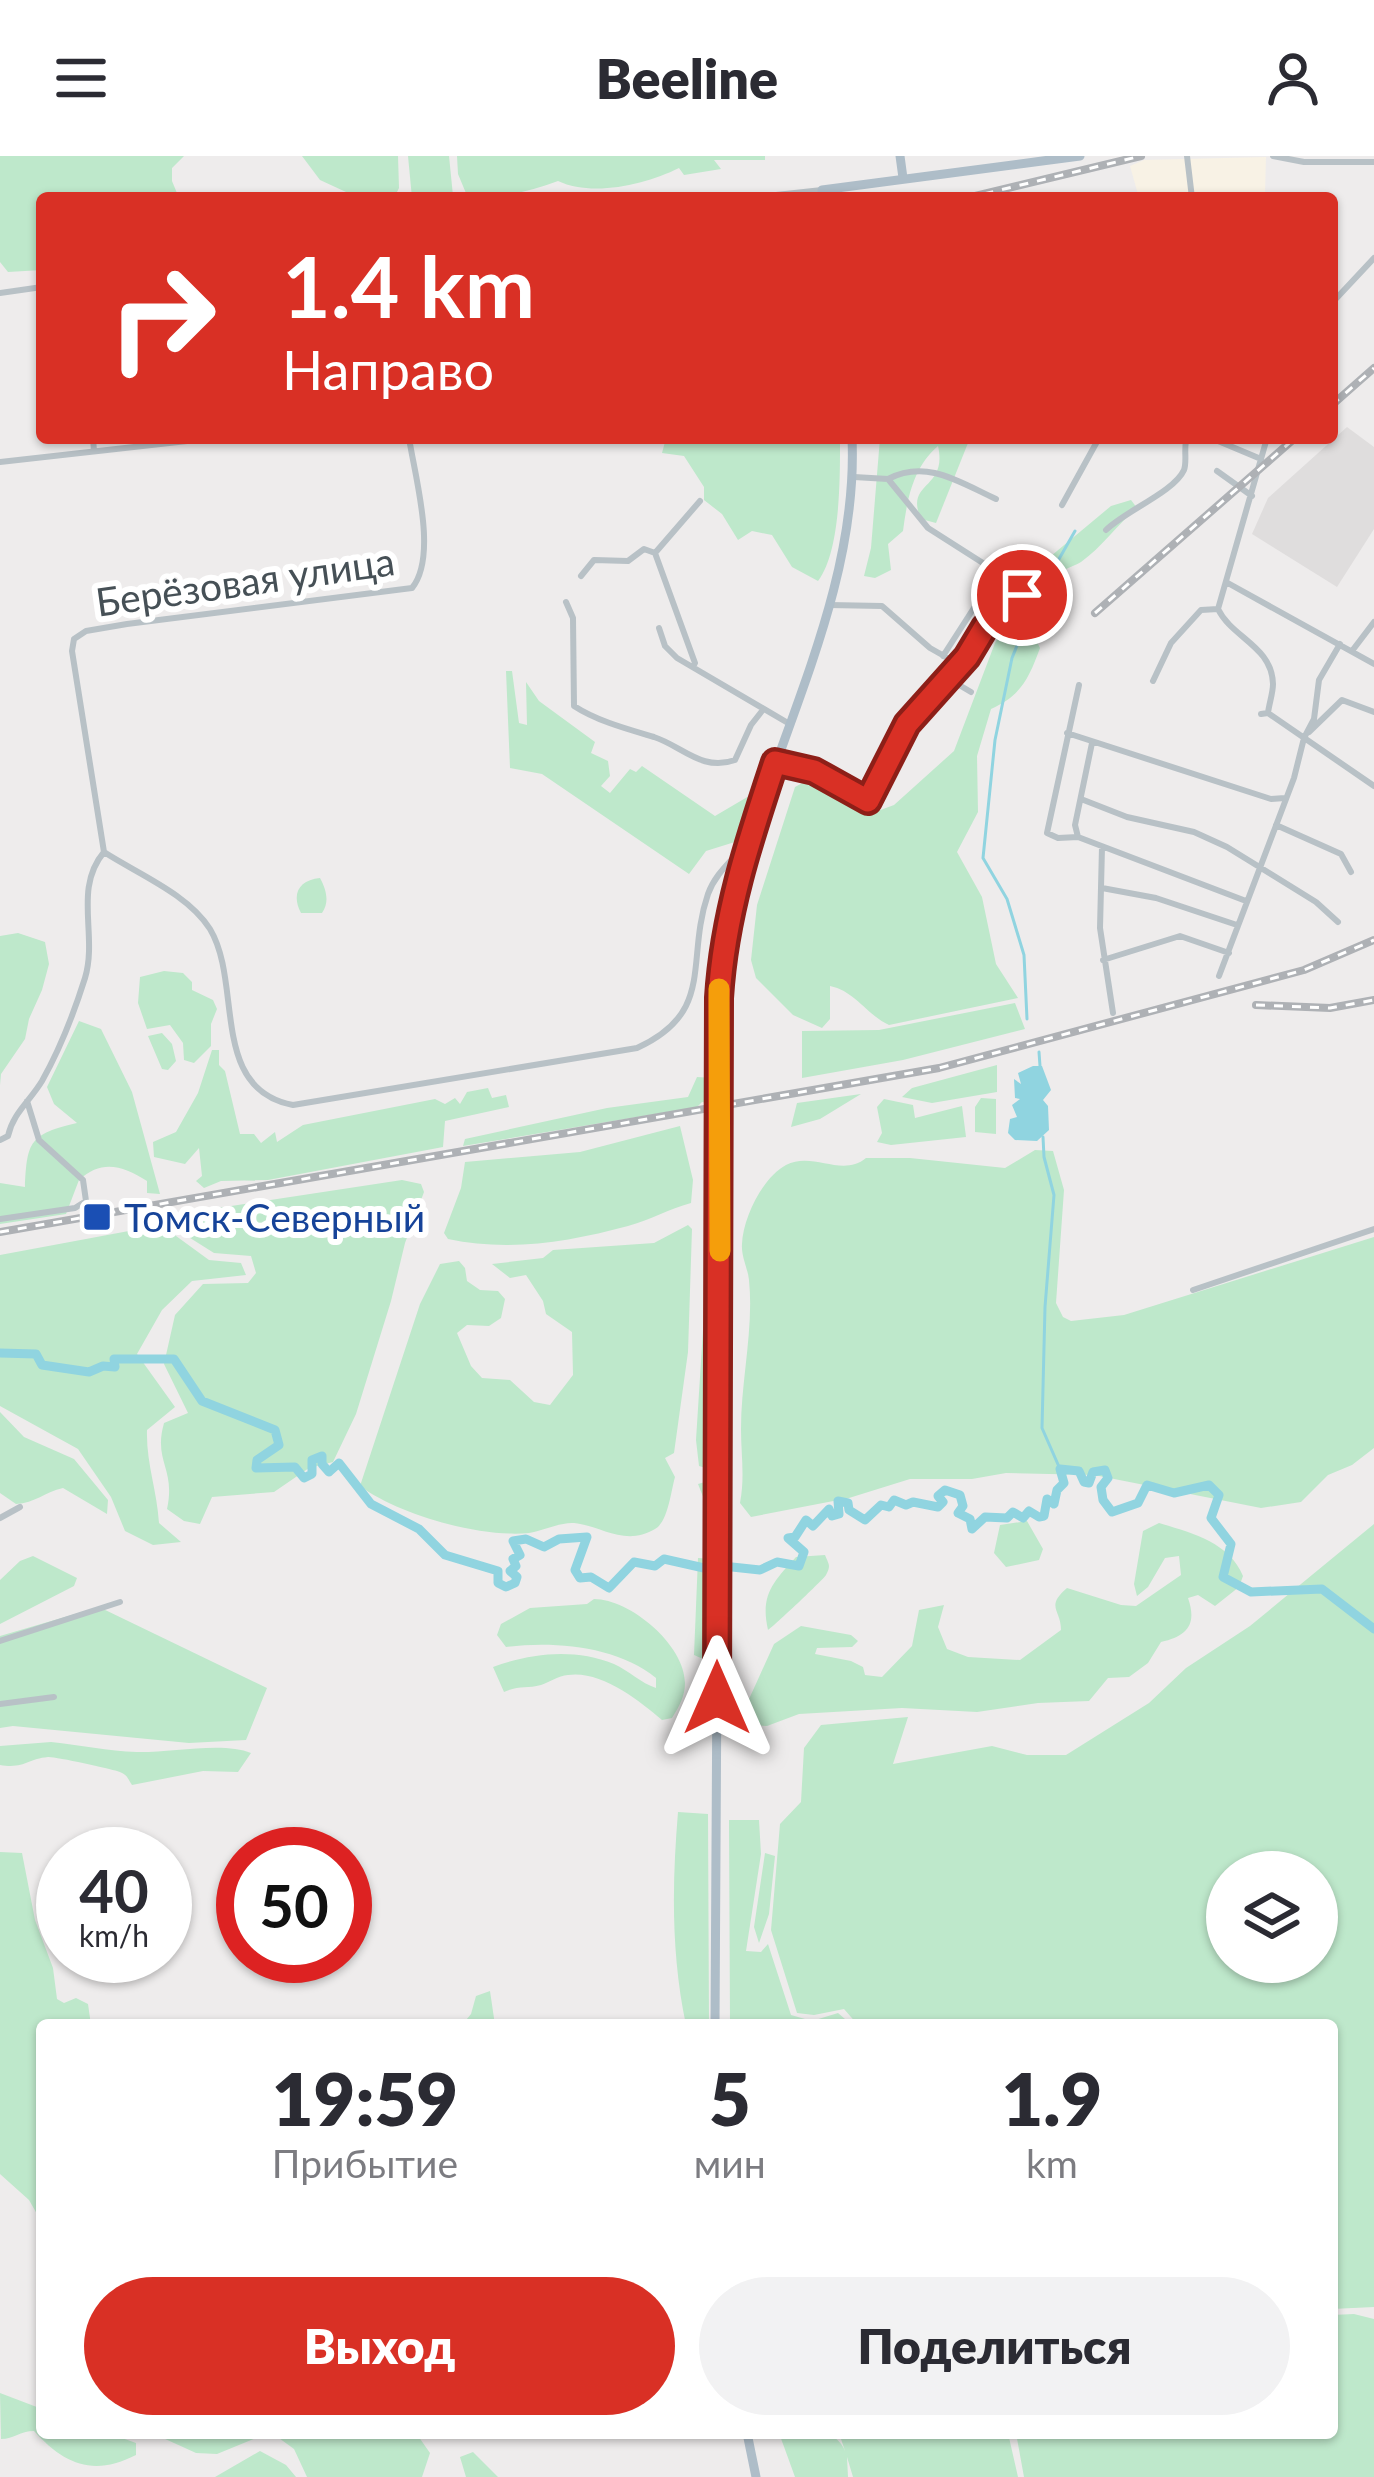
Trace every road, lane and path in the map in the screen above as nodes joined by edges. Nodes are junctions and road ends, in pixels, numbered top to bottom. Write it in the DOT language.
graph roads {
  1 [pos="900,156"];
  2 [pos="1080,156"];
  3 [pos="1187,156"];
  4 [pos="1273,156"];
  5 [pos="1374,162"];
  6 [pos="903,178"];
  7 [pos="833,192"];
  8 [pos="1191,192"];
  9 [pos="1374,258"];
  10 [pos="36,288"];
  11 [pos="0,293"];
  12 [pos="1338,297"];
  13 [pos="93,444"];
  14 [pos="159,444"];
  15 [pos="410,444"];
  16 [pos="852,444"];
  17 [pos="1096,444"];
  18 [pos="1183,444"];
  19 [pos="1223,444"];
  20 [pos="1265,444"];
  21 [pos="94,451"];
  22 [pos="1261,459"];
  23 [pos="0,462"];
  24 [pos="1217,471"];
  25 [pos="854,477"];
  26 [pos="888,478"];
  27 [pos="1252,496"];
  28 [pos="996,499"];
  29 [pos="700,501"];
  30 [pos="1061,506"];
  31 [pos="1106,530"];
  32 [pos="655,553"];
  33 [pos="1036,571"];
  34 [pos="581,576"];
  35 [pos="1226,582"];
  36 [pos="566,602"];
  37 [pos="827,605"];
  38 [pos="1218,609"];
  39 [pos="970,617"];
  40 [pos="1373,626"];
  41 [pos="985,627"];
  42 [pos="658,628"];
  43 [pos="1340,644"];
  44 [pos="1352,651"];
  45 [pos="943,656"];
  46 [pos="960,664"];
  47 [pos="1374,664"];
  48 [pos="693,667"];
  49 [pos="949,679"];
  50 [pos="1154,681"];
  51 [pos="1079,686"];
  52 [pos="971,692"];
  53 [pos="763,711"];
  54 [pos="1374,712"];
  55 [pos="788,723"];
  56 [pos="1066,733"];
  57 [pos="1304,738"];
  58 [pos="1092,743"];
  59 [pos="775,762"];
  60 [pos="1374,786"];
  61 [pos="1285,798"];
  62 [pos="1081,799"];
  63 [pos="868,801"];
  64 [pos="864,811"];
  65 [pos="1276,825"];
  66 [pos="750,837"];
  67 [pos="1078,837"];
  68 [pos="1102,847"];
  69 [pos="104,852"];
  70 [pos="1259,868"];
  71 [pos="1351,872"];
  72 [pos="712,883"];
  73 [pos="736,883"];
  74 [pos="1102,888"];
  75 [pos="1246,901"];
  76 [pos="1338,922"];
  77 [pos="1238,926"];
  78 [pos="1229,953"];
  79 [pos="1103,960"];
  80 [pos="1219,976"];
  81 [pos="1113,1013"];
  82 [pos="27,1101"];
  83 [pos="0,1140"];
  84 [pos="0,1219"];
  85 [pos="1374,1229"];
  86 [pos="1193,1290"];
  87 [pos="20,1507"];
  88 [pos="0,1518"];
  89 [pos="120,1602"];
  90 [pos="0,1641"];
  91 [pos="54,1697"];
  92 [pos="0,1704"];
  93 [pos="715,2019"];
  94 [pos="748,2439"];
  95 [pos="756,2477"];
  1 -- 6 [label="main road"];
  2 -- 6 [label="main road"];
  3 -- 8 [label="street"];
  4 -- 5 [label="street"];
  6 -- 7 [label="main road"];
  9 -- 12 [label="street"];
  10 -- 11 [label="street"];
  13 -- 21 [label="street"];
  14 -- 21 [label="street"];
  15 -- 69 [label="street, Берёзовая улица"];
  16 -- 25 [label="main road"];
  17 -- 30 [label="street"];
  18 -- 31 [label="street"];
  19 -- 22 [label="street"];
  20 -- 22 [label="street"];
  21 -- 23 [label="street"];
  22 -- 27 [label="street"];
  24 -- 27 [label="street"];
  25 -- 26 [label="street"];
  25 -- 37 [label="main road"];
  26 -- 28 [label="street"];
  26 -- 39 [label="street"];
  27 -- 35 [label="street"];
  29 -- 32 [label="street"];
  32 -- 34 [label="street"];
  32 -- 48 [label="street"];
  33 -- 41 [label="street"];
  35 -- 38 [label="street"];
  35 -- 43 [label="street"];
  36 -- 53 [label="street"];
  37 -- 45 [label="street"];
  37 -- 55 [label="main road"];
  38 -- 50 [label="street"];
  38 -- 57 [label="street"];
  39 -- 41 [label="street"];
  39 -- 45 [label="street"];
  40 -- 44 [label="street"];
  41 -- 46 [label="street"];
  42 -- 48 [label="street"];
  43 -- 44 [label="street"];
  43 -- 57 [label="street"];
  44 -- 47 [label="street"];
  45 -- 46 [label="street"];
  46 -- 49 [label="street"];
  48 -- 53 [label="street"];
  49 -- 52 [label="street"];
  49 -- 63 [label="street"];
  51 -- 56 [label="street"];
  53 -- 55 [label="street"];
  54 -- 57 [label="street"];
  55 -- 59 [label="main road"];
  56 -- 58 [label="street"];
  56 -- 67 [label="street"];
  57 -- 60 [label="street"];
  57 -- 61 [label="street"];
  58 -- 61 [label="street"];
  58 -- 62 [label="street"];
  59 -- 63 [label="street"];
  59 -- 66 [label="main road"];
  61 -- 65 [label="street"];
  62 -- 67 [label="street"];
  62 -- 70 [label="street"];
  63 -- 64 [label="street"];
  65 -- 70 [label="street"];
  65 -- 71 [label="street"];
  66 -- 72 [label="street"];
  66 -- 73 [label="main road"];
  67 -- 68 [label="street"];
  68 -- 74 [label="street"];
  68 -- 75 [label="street"];
  69 -- 72 [label="street"];
  69 -- 82 [label="street"];
  70 -- 75 [label="street"];
  70 -- 76 [label="street"];
  72 -- 73 [label="street"];
  73 -- 93 [label="main road"];
  74 -- 77 [label="street"];
  74 -- 79 [label="street"];
  75 -- 77 [label="street"];
  77 -- 78 [label="street"];
  78 -- 79 [label="street"];
  78 -- 80 [label="street"];
  79 -- 81 [label="street"];
  82 -- 83 [label="street"];
  82 -- 84 [label="street"];
  85 -- 86 [label="street"];
  87 -- 88 [label="street"];
  89 -- 90 [label="street"];
  91 -- 92 [label="street"];
  94 -- 95 [label="main road"];
}
